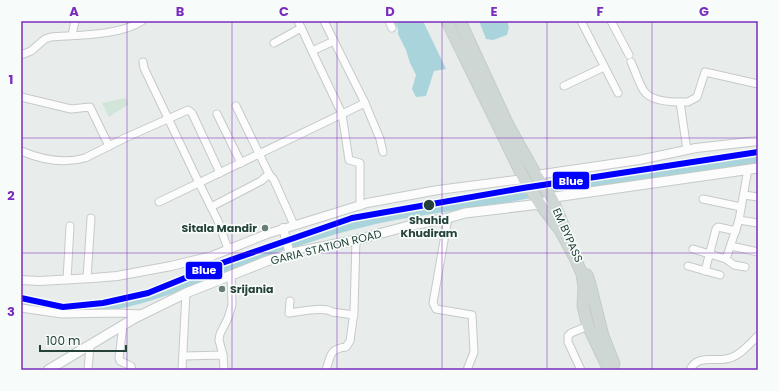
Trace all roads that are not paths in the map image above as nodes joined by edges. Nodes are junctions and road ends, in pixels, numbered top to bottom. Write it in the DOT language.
graph roads {
  1 [pos="75,21"];
  2 [pos="142,21"];
  3 [pos="298,21"];
  4 [pos="324,21"];
  5 [pos="389,21"];
  6 [pos="447,21"];
  7 [pos="460,21"];
  8 [pos="581,21"];
  9 [pos="611,21"];
  10 [pos="301,28"];
  11 [pos="392,28"];
  12 [pos="72,35"];
  13 [pos="334,41"];
  14 [pos="274,43"];
  15 [pos="312,51"];
  16 [pos="21,55"];
  17 [pos="143,62"];
  18 [pos="604,67"];
  19 [pos="758,84"];
  20 [pos="564,86"];
  21 [pos="618,94"];
  22 [pos="21,97"];
  23 [pos="365,102"];
  24 [pos="680,102"];
  25 [pos="236,106"];
  26 [pos="217,114"];
  27 [pos="342,114"];
  28 [pos="168,118"];
  29 [pos="758,141"];
  30 [pos="109,146"];
  31 [pos="687,150"];
  32 [pos="21,151"];
  33 [pos="383,152"];
  34 [pos="260,154"];
  35 [pos="241,163"];
  36 [pos="758,168"];
  37 [pos="748,169"];
  38 [pos="220,173"];
  39 [pos="269,174"];
  40 [pos="538,178"];
  41 [pos="525,181"];
  42 [pos="198,183"];
  43 [pos="744,194"];
  44 [pos="550,196"];
  45 [pos="758,197"];
  46 [pos="537,200"];
  47 [pos="703,200"];
  48 [pos="159,202"];
  49 [pos="360,206"];
  50 [pos="211,207"];
  51 [pos="742,207"];
  52 [pos="91,218"];
  53 [pos="448,218"];
  54 [pos="739,220"];
  55 [pos="758,223"];
  56 [pos="294,225"];
  57 [pos="70,226"];
  58 [pos="283,228"];
  59 [pos="736,231"];
  60 [pos="356,240"];
  61 [pos="731,246"];
  62 [pos="228,249"];
  63 [pos="694,249"];
  64 [pos="758,252"];
  65 [pos="709,253"];
  66 [pos="290,254"];
  67 [pos="726,259"];
  68 [pos="688,266"];
  69 [pos="745,267"];
  70 [pos="705,271"];
  71 [pos="231,275"];
  72 [pos="720,275"];
  73 [pos="87,278"];
  74 [pos="21,280"];
  75 [pos="67,280"];
  76 [pos="186,293"];
  77 [pos="290,300"];
  78 [pos="21,308"];
  79 [pos="145,314"];
  80 [pos="354,314"];
  81 [pos="123,325"];
  82 [pos="588,326"];
  83 [pos="758,336"];
  84 [pos="90,345"];
  85 [pos="224,355"];
  86 [pos="184,356"];
  87 [pos="48,370"];
  88 [pos="88,370"];
  89 [pos="132,370"];
  90 [pos="182,370"];
  91 [pos="224,370"];
  92 [pos="326,370"];
  93 [pos="467,370"];
  94 [pos="581,370"];
  95 [pos="609,370"];
  96 [pos="616,370"];
  97 [pos="690,370"];
  1 -- 12 [label="street"];
  2 -- 12 [label="street"];
  3 -- 10 [label="street"];
  4 -- 13 [label="street"];
  5 -- 11 [label="street"];
  6 -- 41 [label="main road"];
  7 -- 40 [label="main road, EM BYPASS"];
  8 -- 18 [label="street"];
  9 -- 24 [label="street"];
  10 -- 14 [label="street"];
  10 -- 15 [label="street"];
  12 -- 16 [label="street"];
  13 -- 15 [label="street"];
  13 -- 23 [label="street"];
  15 -- 27 [label="street"];
  17 -- 28 [label="street"];
  18 -- 20 [label="street"];
  18 -- 21 [label="street"];
  19 -- 24 [label="street"];
  22 -- 30 [label="street"];
  23 -- 27 [label="street"];
  23 -- 33 [label="street"];
  24 -- 31 [label="street"];
  25 -- 34 [label="street"];
  26 -- 35 [label="street"];
  27 -- 34 [label="street"];
  27 -- 49 [label="street"];
  28 -- 30 [label="street"];
  28 -- 38 [label="street"];
  28 -- 42 [label="street"];
  29 -- 31 [label="street"];
  30 -- 32 [label="street"];
  31 -- 40 [label="street"];
  34 -- 35 [label="street"];
  34 -- 39 [label="street"];
  35 -- 38 [label="street"];
  36 -- 37 [label="main road, GARIA STATION ROAD"];
  37 -- 43 [label="street"];
  37 -- 44 [label="main road, GARIA STATION ROAD"];
  38 -- 42 [label="street"];
  39 -- 50 [label="street"];
  39 -- 56 [label="street"];
  40 -- 44 [label="main road, EM BYPASS"];
  41 -- 46 [label="main road"];
  41 -- 49 [label="street"];
  42 -- 48 [label="street"];
  42 -- 50 [label="street"];
  43 -- 45 [label="street"];
  43 -- 51 [label="street"];
  44 -- 46 [label="main road, GARIA STATION ROAD"];
  44 -- 96 [label="main road, EM BYPASS"];
  46 -- 53 [label="main road, GARIA STATION ROAD"];
  46 -- 82 [label="main road"];
  47 -- 51 [label="street"];
  49 -- 56 [label="street"];
  50 -- 62 [label="street"];
  51 -- 54 [label="street"];
  52 -- 73 [label="street"];
  53 -- 60 [label="main road, GARIA STATION ROAD"];
  53 -- 93 [label="street"];
  54 -- 55 [label="street"];
  54 -- 59 [label="street"];
  56 -- 58 [label="street"];
  57 -- 75 [label="street"];
  58 -- 62 [label="street"];
  58 -- 66 [label="street"];
  59 -- 61 [label="street"];
  59 -- 65 [label="street"];
  60 -- 66 [label="main road, GARIA STATION ROAD"];
  60 -- 80 [label="street"];
  61 -- 64 [label="street"];
  61 -- 67 [label="street"];
  62 -- 73 [label="street"];
  63 -- 65 [label="street"];
  65 -- 67 [label="street"];
  65 -- 70 [label="street"];
  66 -- 71 [label="main road, GARIA STATION ROAD"];
  67 -- 69 [label="street"];
  68 -- 70 [label="street"];
  70 -- 72 [label="street"];
  71 -- 76 [label="main road, GARIA STATION ROAD"];
  71 -- 85 [label="street"];
  73 -- 75 [label="street"];
  74 -- 75 [label="street"];
  76 -- 79 [label="main road, GARIA STATION ROAD"];
  76 -- 86 [label="street"];
  77 -- 80 [label="street"];
  78 -- 79 [label="street"];
  79 -- 81 [label="main road, GARIA STATION ROAD"];
  80 -- 92 [label="street"];
  81 -- 84 [label="main road, GARIA STATION ROAD"];
  81 -- 89 [label="street"];
  82 -- 94 [label="street"];
  82 -- 95 [label="main road"];
  83 -- 97 [label="street"];
  84 -- 87 [label="main road, GARIA STATION ROAD"];
  84 -- 88 [label="street"];
  85 -- 86 [label="street"];
  85 -- 91 [label="street"];
  86 -- 90 [label="street"];
}
